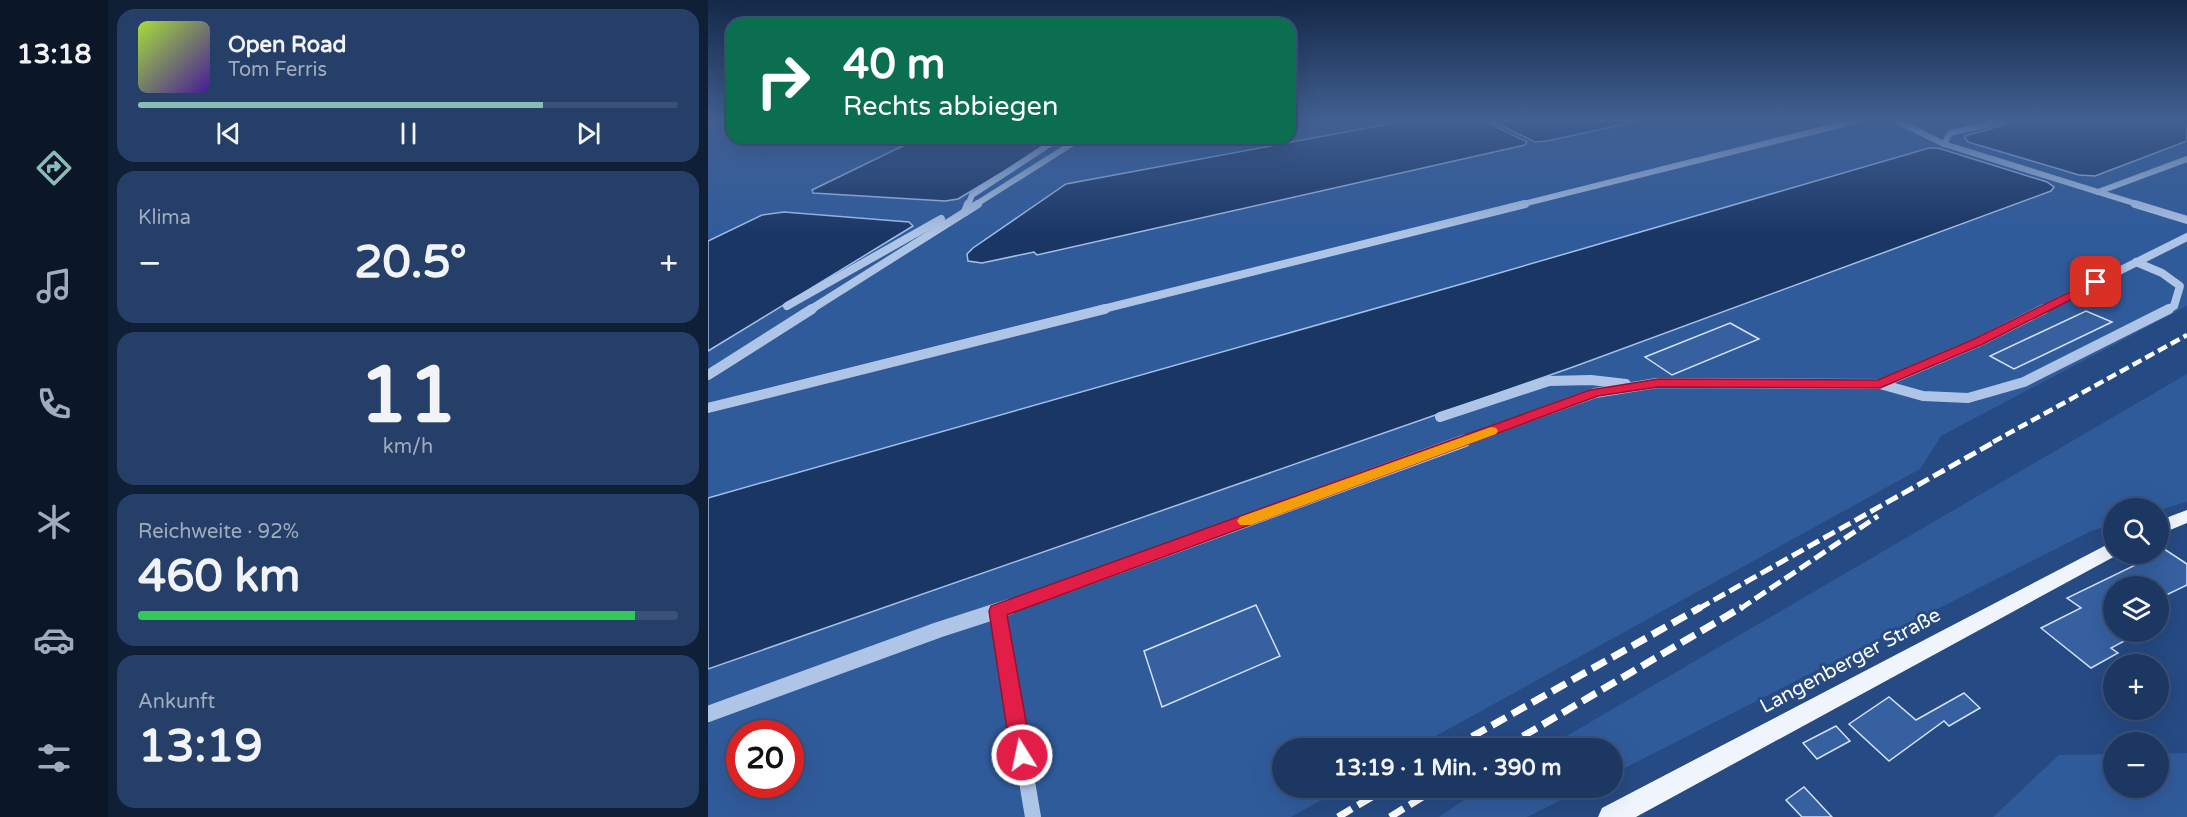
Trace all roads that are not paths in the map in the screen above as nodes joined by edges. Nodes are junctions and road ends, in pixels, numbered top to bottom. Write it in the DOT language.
graph roads {
  1 [pos="1027,159"];
  2 [pos="1048,159"];
  3 [pos="1703,159"];
  4 [pos="1993,159"];
  5 [pos="2187,159"];
  6 [pos="2098,192"];
  7 [pos="964,212"];
  8 [pos="2187,220"];
  9 [pos="2187,237"];
  10 [pos="2136,262"];
  11 [pos="787,306"];
  12 [pos="708,375"];
  13 [pos="1880,384"];
  14 [pos="1638,386"];
  15 [pos="708,408"];
  16 [pos="1440,417"];
  17 [pos="2187,516"];
  18 [pos="2169,524"];
  19 [pos="2103,554"];
  20 [pos="998,611"];
  21 [pos="708,714"];
  22 [pos="1033,817"];
  23 [pos="1611,817"];
  1 -- 7 [label="lane"];
  2 -- 7 [label="lane"];
  3 -- 15 [label="lane"];
  4 -- 6 [label="lane"];
  5 -- 6 [label="lane"];
  6 -- 8 [label="lane"];
  7 -- 11 [label="lane"];
  7 -- 12 [label="lane"];
  9 -- 10 [label="lane"];
  10 -- 13 [label="lane"];
  10 -- 13 [label="lane"];
  13 -- 14 [label="lane"];
  14 -- 16 [label="lane"];
  14 -- 20 [label="lane"];
  17 -- 18 [label="main road"];
  19 -- 23 [label="main road, Langenberger Straße"];
  20 -- 21 [label="lane"];
  20 -- 22 [label="lane"];
}
